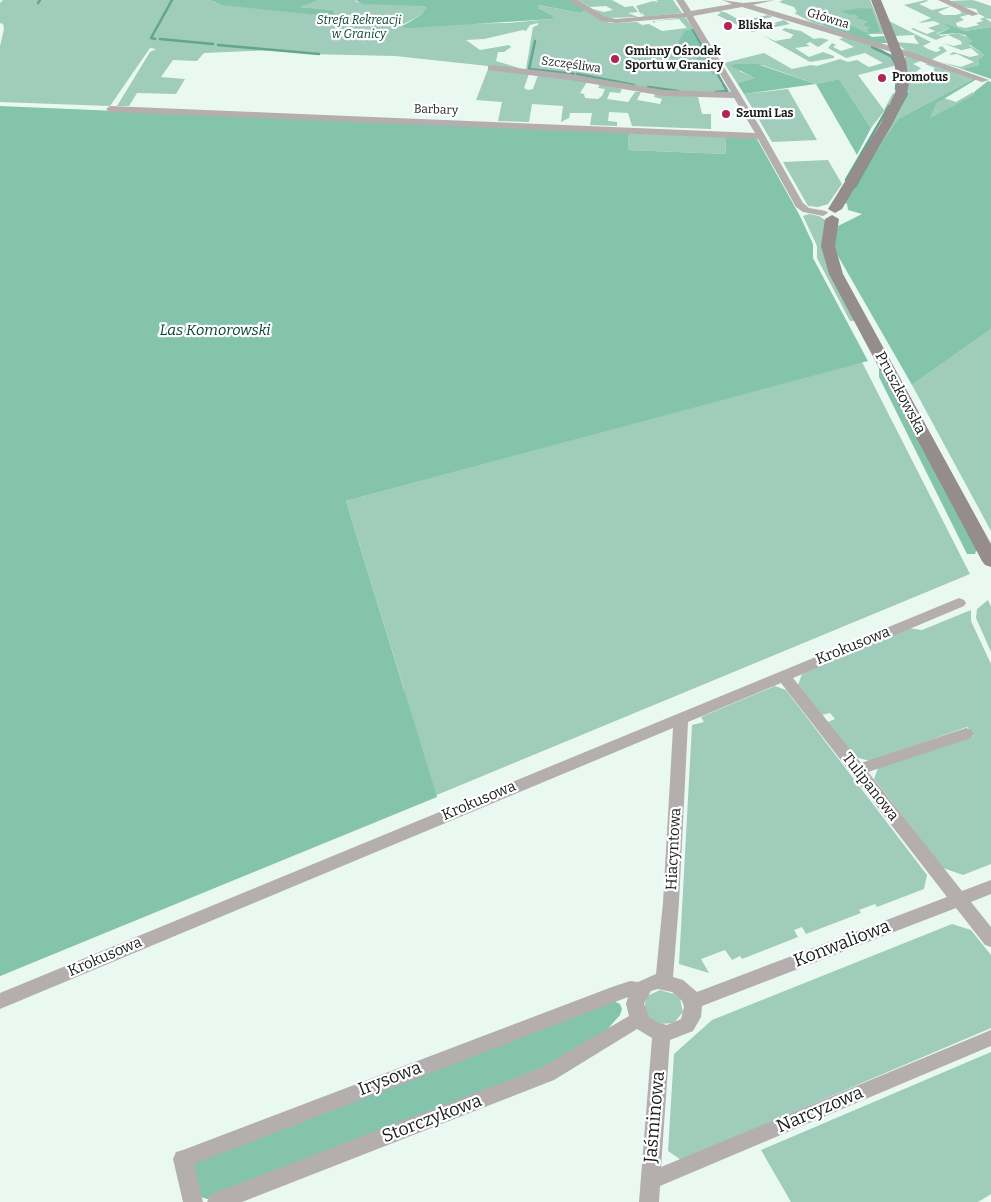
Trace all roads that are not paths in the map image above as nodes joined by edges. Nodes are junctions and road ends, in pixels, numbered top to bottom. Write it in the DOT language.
graph roads {
  1 [pos="573,0"];
  2 [pos="680,0"];
  3 [pos="726,0"];
  4 [pos="771,0"];
  5 [pos="876,0"];
  6 [pos="942,0"];
  7 [pos="744,3"];
  8 [pos="689,14"];
  9 [pos="975,14"];
  10 [pos="895,51"];
  11 [pos="491,68"];
  12 [pos="985,80"];
  13 [pos="737,95"];
  14 [pos="110,110"];
  15 [pos="761,136"];
  16 [pos="830,214"];
  17 [pos="991,561"];
  18 [pos="959,603"];
  19 [pos="783,675"];
  20 [pos="681,718"];
  21 [pos="966,734"];
  22 [pos="857,770"];
  23 [pos="991,887"];
  24 [pos="959,898"];
  25 [pos="991,940"];
  26 [pos="664,981"];
  27 [pos="641,990"];
  28 [pos="0,1001"];
  29 [pos="692,1002"];
  30 [pos="640,1019"];
  31 [pos="662,1032"];
  32 [pos="991,1038"];
  33 [pos="650,1182"];
  34 [pos="193,1202"];
  35 [pos="217,1202"];
  36 [pos="648,1202"];
  1 -- 8 [label="street"];
  2 -- 8 [label="street"];
  3 -- 7 [label="street, Główna"];
  4 -- 7 [label="street"];
  5 -- 10 [label="street, Pruszkowska"];
  6 -- 9 [label="street"];
  7 -- 8 [label="street"];
  7 -- 10 [label="street, Główna"];
  8 -- 13 [label="street"];
  10 -- 12 [label="street, Główna"];
  10 -- 16 [label="street, Pruszkowska"];
  11 -- 13 [label="street, Szczęśliwa"];
  13 -- 15 [label="street"];
  14 -- 15 [label="street, Barbary"];
  15 -- 16 [label="street"];
  16 -- 17 [label="street, Pruszkowska"];
  18 -- 19 [label="street, Krokusowa"];
  19 -- 20 [label="street, Krokusowa"];
  19 -- 22 [label="street, Tulipanowa"];
  20 -- 26 [label="street, Hiacyntowa"];
  20 -- 28 [label="street, Krokusowa"];
  21 -- 22 [label="street"];
  22 -- 24 [label="street, Tulipanowa"];
  23 -- 24 [label="street, Konwaliowa"];
  24 -- 25 [label="street"];
  24 -- 29 [label="street, Konwaliowa"];
  26 -- 27 [label="street"];
  26 -- 29 [label="street"];
  27 -- 30 [label="street"];
  27 -- 34 [label="street, Irysowa"];
  29 -- 31 [label="street"];
  30 -- 31 [label="street"];
  30 -- 35 [label="street, Storczykowa"];
  31 -- 33 [label="street, Jaśminowa"];
  32 -- 33 [label="street, Narcyzowa"];
  33 -- 36 [label="street, Jaśminowa"];
}
